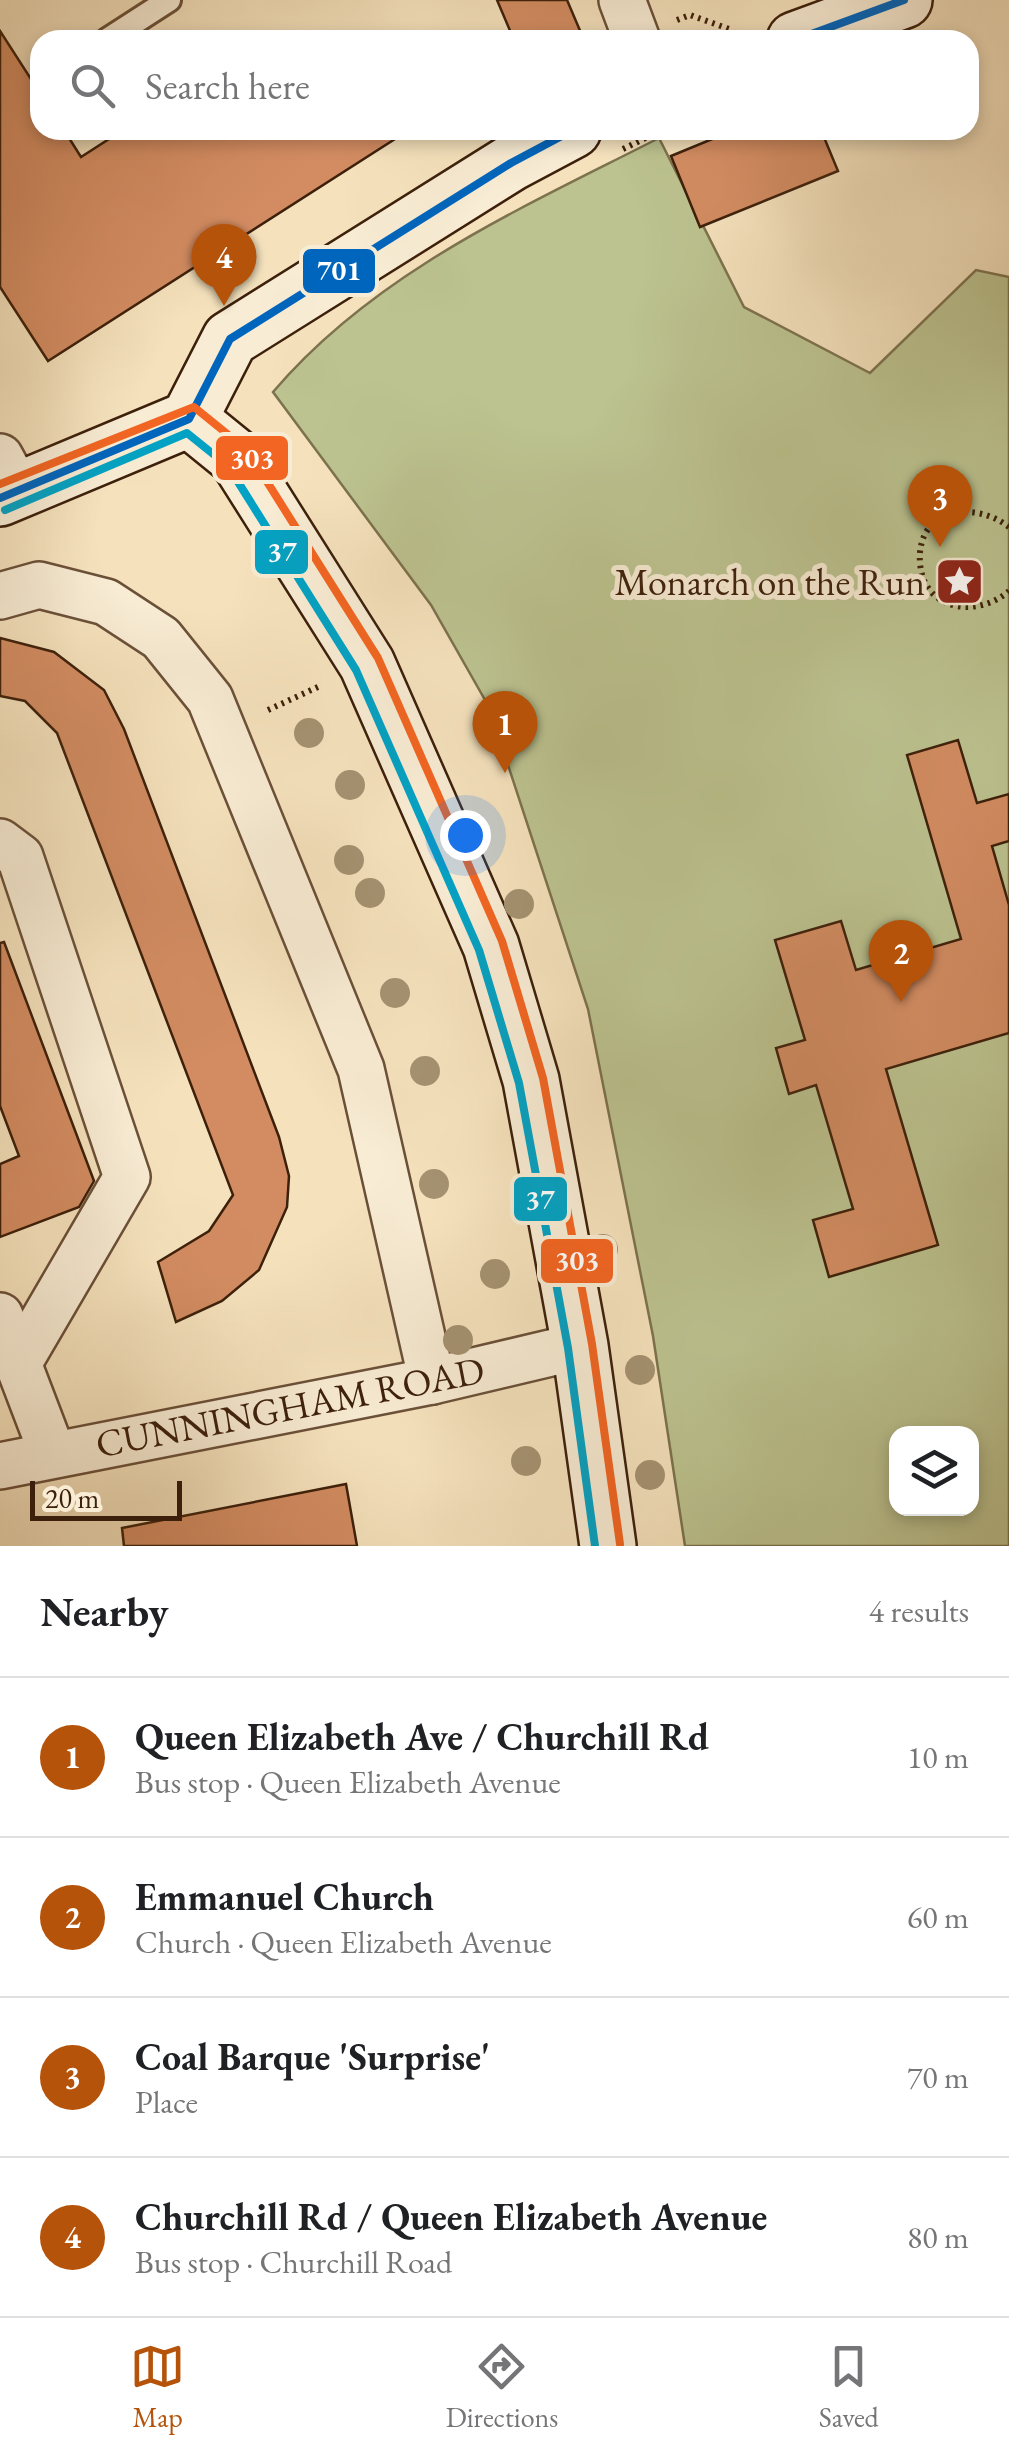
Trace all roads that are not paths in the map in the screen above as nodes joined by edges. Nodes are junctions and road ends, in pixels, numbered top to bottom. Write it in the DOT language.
graph roads {
  1 [pos="169,0"];
  2 [pos="622,0"];
  3 [pos="904,0"];
  4 [pos="122,30"];
  5 [pos="633,30"];
  6 [pos="822,30"];
  7 [pos="594,141"];
  8 [pos="189,418"];
  9 [pos="6,481"];
  10 [pos="0,596"];
  11 [pos="0,842"];
  12 [pos="0,1316"];
  13 [pos="580,1346"];
  14 [pos="18,1364"];
  15 [pos="432,1382"];
  16 [pos="54,1454"];
  17 [pos="0,1466"];
  18 [pos="608,1546"];
  1 -- 4 [label="lane"];
  2 -- 5 [label="street"];
  3 -- 6 [label="street"];
  7 -- 8 [label="street"];
  8 -- 9 [label="street"];
  8 -- 13 [label="street"];
  10 -- 15 [label="street"];
  11 -- 14 [label="street"];
  12 -- 14 [label="street"];
  13 -- 15 [label="street, CUNNINGHAM ROAD"];
  13 -- 18 [label="street"];
  14 -- 16 [label="street"];
  15 -- 16 [label="street, CUNNINGHAM ROAD"];
  16 -- 17 [label="street, CUNNINGHAM ROAD"];
}
